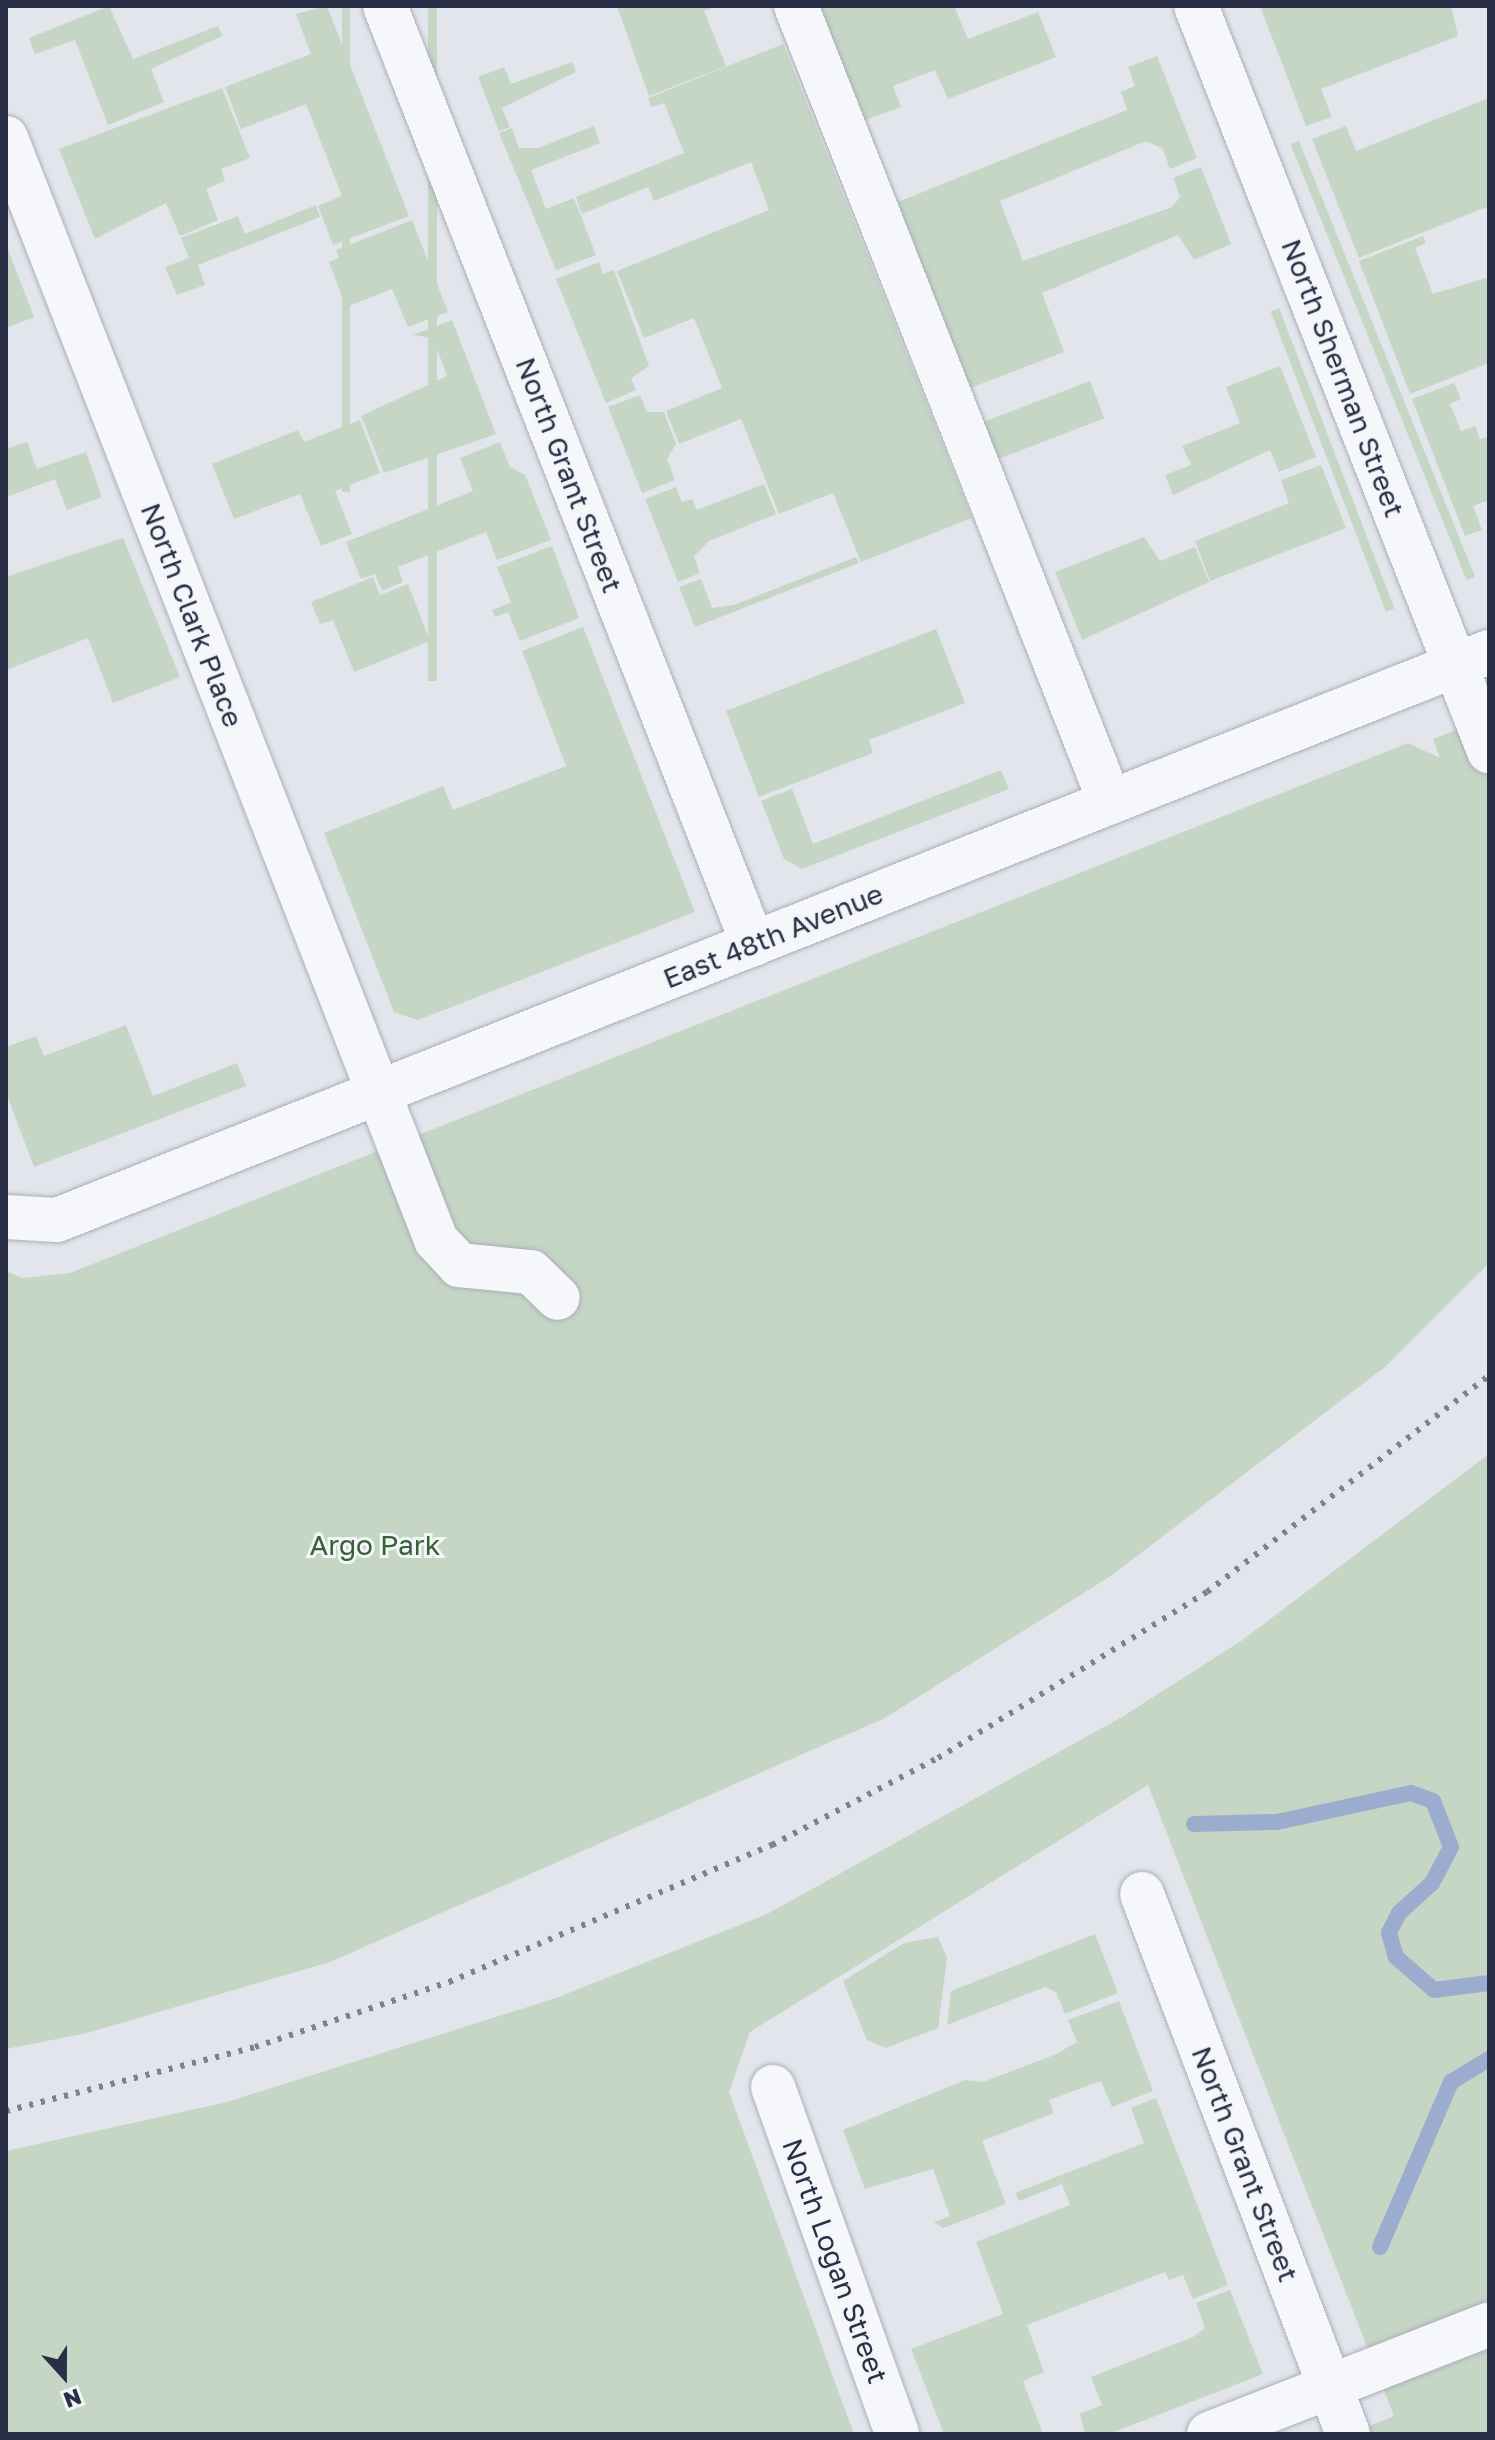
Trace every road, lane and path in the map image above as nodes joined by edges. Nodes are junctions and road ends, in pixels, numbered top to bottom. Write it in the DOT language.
graph roads {
  1 [pos="385,6"];
  2 [pos="796,6"];
  3 [pos="1196,6"];
  4 [pos="6,138"];
  5 [pos="1472,658"];
  6 [pos="1489,751"];
  7 [pos="1110,802"];
  8 [pos="753,944"];
  9 [pos="376,1094"];
  10 [pos="6,1217"];
  11 [pos="558,1298"];
  12 [pos="1142,1894"];
  13 [pos="773,2087"];
  14 [pos="1489,2324"];
  15 [pos="1330,2386"];
  16 [pos="897,2434"];
  17 [pos="1209,2434"];
  18 [pos="1348,2434"];
  1 -- 8 [label="street, North Grant Street"];
  2 -- 7 [label="street"];
  3 -- 5 [label="street, North Sherman Street"];
  4 -- 9 [label="street, North Clark Place"];
  5 -- 6 [label="street, North Sherman Street"];
  5 -- 7 [label="street, East 48th Avenue"];
  7 -- 8 [label="street, East 48th Avenue"];
  8 -- 9 [label="street, East 48th Avenue"];
  9 -- 10 [label="street, East 48th Avenue"];
  9 -- 11 [label="street, North Clark Place"];
  12 -- 15 [label="street, North Grant Street"];
  13 -- 16 [label="street, North Logan Street"];
  14 -- 15 [label="street"];
  15 -- 17 [label="street"];
  15 -- 18 [label="street, North Grant Street"];
}
